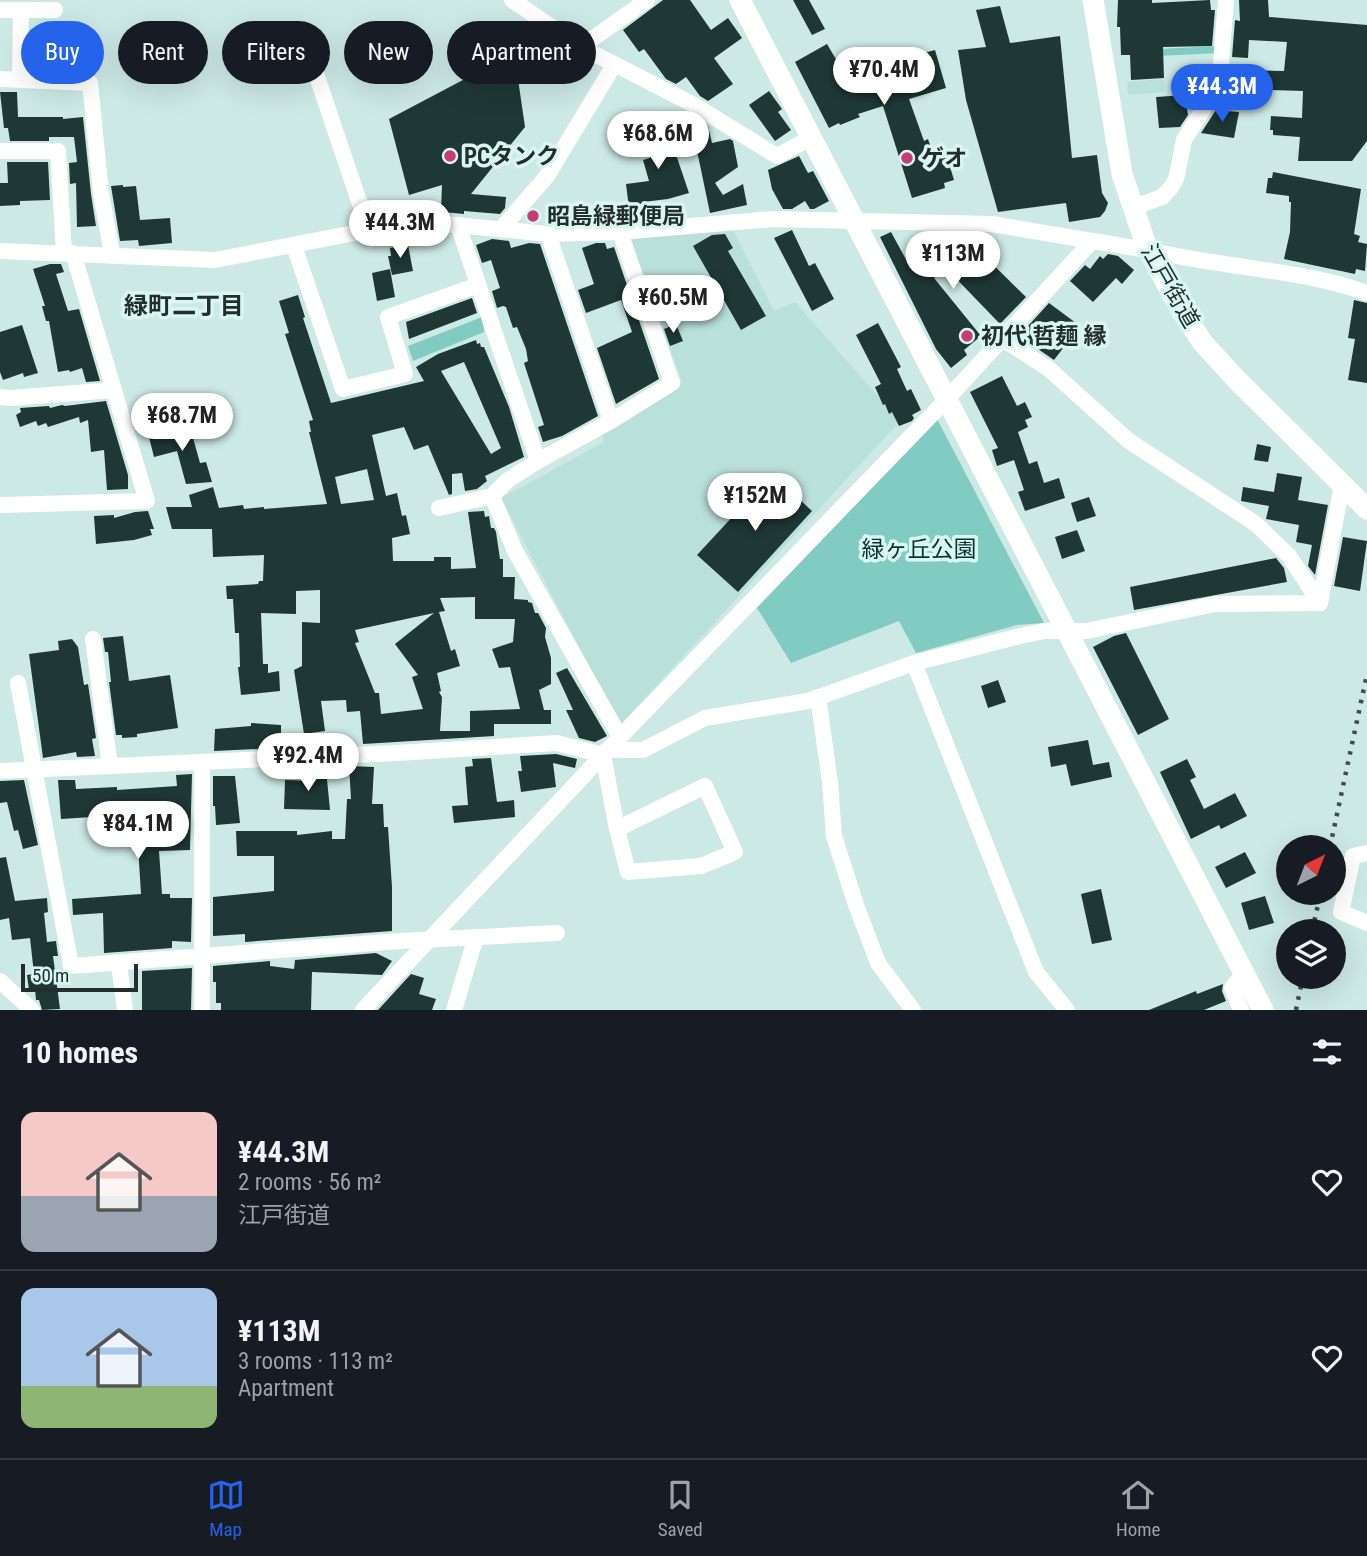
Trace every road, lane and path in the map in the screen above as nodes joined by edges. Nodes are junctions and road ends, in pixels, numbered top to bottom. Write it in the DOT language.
graph roads {
  1 [pos="512,0"];
  2 [pos="647,0"];
  3 [pos="740,0"];
  4 [pos="1093,0"];
  5 [pos="1226,0"];
  6 [pos="0,10"];
  7 [pos="21,10"];
  8 [pos="55,10"];
  9 [pos="543,21"];
  10 [pos="596,37"];
  11 [pos="596,55"];
  12 [pos="614,65"];
  13 [pos="0,79"];
  14 [pos="20,79"];
  15 [pos="320,84"];
  16 [pos="811,138"];
  17 [pos="0,151"];
  18 [pos="1132,208"];
  19 [pos="854,221"];
  20 [pos="458,225"];
  21 [pos="501,229"];
  22 [pos="369,231"];
  23 [pos="620,232"];
  24 [pos="548,234"];
  25 [pos="1092,241"];
  26 [pos="294,246"];
  27 [pos="1147,248"];
  28 [pos="0,251"];
  29 [pos="68,253"];
  30 [pos="112,254"];
  31 [pos="478,285"];
  32 [pos="1367,293"];
  33 [pos="1001,338"];
  34 [pos="114,390"];
  35 [pos="0,397"];
  36 [pos="947,399"];
  37 [pos="611,421"];
  38 [pos="538,461"];
  39 [pos="1342,485"];
  40 [pos="492,496"];
  41 [pos="0,505"];
  42 [pos="439,508"];
  43 [pos="1367,509"];
  44 [pos="1320,603"];
  45 [pos="1068,631"];
  46 [pos="93,639"];
  47 [pos="914,663"];
  48 [pos="18,683"];
  49 [pos="818,697"];
  50 [pos="620,737"];
  51 [pos="605,753"];
  52 [pos="202,762"];
  53 [pos="110,766"];
  54 [pos="35,769"];
  55 [pos="0,771"];
  56 [pos="617,829"];
  57 [pos="1367,853"];
  58 [pos="1367,923"];
  59 [pos="556,933"];
  60 [pos="475,937"];
  61 [pos="430,940"];
  62 [pos="202,956"];
  63 [pos="119,964"];
  64 [pos="1244,973"];
  65 [pos="0,981"];
  66 [pos="32,1010"];
  67 [pos="125,1010"];
  68 [pos="202,1010"];
  69 [pos="363,1010"];
  70 [pos="454,1010"];
  71 [pos="914,1010"];
  72 [pos="1067,1010"];
  73 [pos="1241,1010"];
  74 [pos="1263,1010"];
  1 -- 9 [label="street"];
  2 -- 10 [label="street"];
  3 -- 16 [label="street"];
  4 -- 18 [label="street, 江戸街道"];
  5 -- 18 [label="street"];
  6 -- 7 [label="street"];
  7 -- 8 [label="street"];
  7 -- 14 [label="street"];
  11 -- 12 [label="street"];
  12 -- 16 [label="street"];
  12 -- 21 [label="street"];
  13 -- 14 [label="street"];
  14 -- 30 [label="street"];
  15 -- 22 [label="street"];
  16 -- 19 [label="street"];
  17 -- 29 [label="street"];
  18 -- 27 [label="street, 江戸街道"];
  19 -- 23 [label="street"];
  19 -- 25 [label="street"];
  19 -- 36 [label="street"];
  20 -- 21 [label="street"];
  20 -- 22 [label="street"];
  20 -- 31 [label="street"];
  21 -- 24 [label="street"];
  22 -- 26 [label="street"];
  23 -- 24 [label="street"];
  23 -- 37 [label="street"];
  24 -- 37 [label="street"];
  25 -- 27 [label="street"];
  25 -- 33 [label="street"];
  26 -- 30 [label="street"];
  26 -- 31 [label="street"];
  27 -- 32 [label="street"];
  27 -- 39 [label="street, 江戸街道"];
  28 -- 29 [label="street"];
  29 -- 30 [label="street"];
  29 -- 34 [label="street"];
  31 -- 38 [label="street"];
  33 -- 36 [label="street"];
  33 -- 44 [label="street"];
  34 -- 35 [label="street"];
  34 -- 41 [label="street"];
  36 -- 45 [label="street"];
  36 -- 50 [label="street"];
  37 -- 38 [label="street"];
  38 -- 40 [label="street"];
  39 -- 43 [label="street, 江戸街道"];
  39 -- 44 [label="street"];
  40 -- 42 [label="street"];
  40 -- 50 [label="street"];
  44 -- 45 [label="street"];
  45 -- 47 [label="street"];
  45 -- 64 [label="street"];
  46 -- 53 [label="street"];
  47 -- 49 [label="street"];
  47 -- 72 [label="street"];
  48 -- 54 [label="street"];
  49 -- 51 [label="street"];
  49 -- 71 [label="street"];
  50 -- 51 [label="street"];
  51 -- 52 [label="street"];
  51 -- 56 [label="street"];
  51 -- 61 [label="street"];
  52 -- 53 [label="street"];
  52 -- 62 [label="street"];
  53 -- 54 [label="street"];
  54 -- 55 [label="street"];
  54 -- 63 [label="street"];
  56 -- 56 [label="street"];
  57 -- 58 [label="street"];
  59 -- 60 [label="street"];
  60 -- 61 [label="street"];
  60 -- 70 [label="street"];
  61 -- 62 [label="street"];
  61 -- 69 [label="street"];
  62 -- 63 [label="street"];
  62 -- 68 [label="street"];
  63 -- 67 [label="street"];
  64 -- 73 [label="street"];
  64 -- 74 [label="street"];
  65 -- 66 [label="street"];
}
